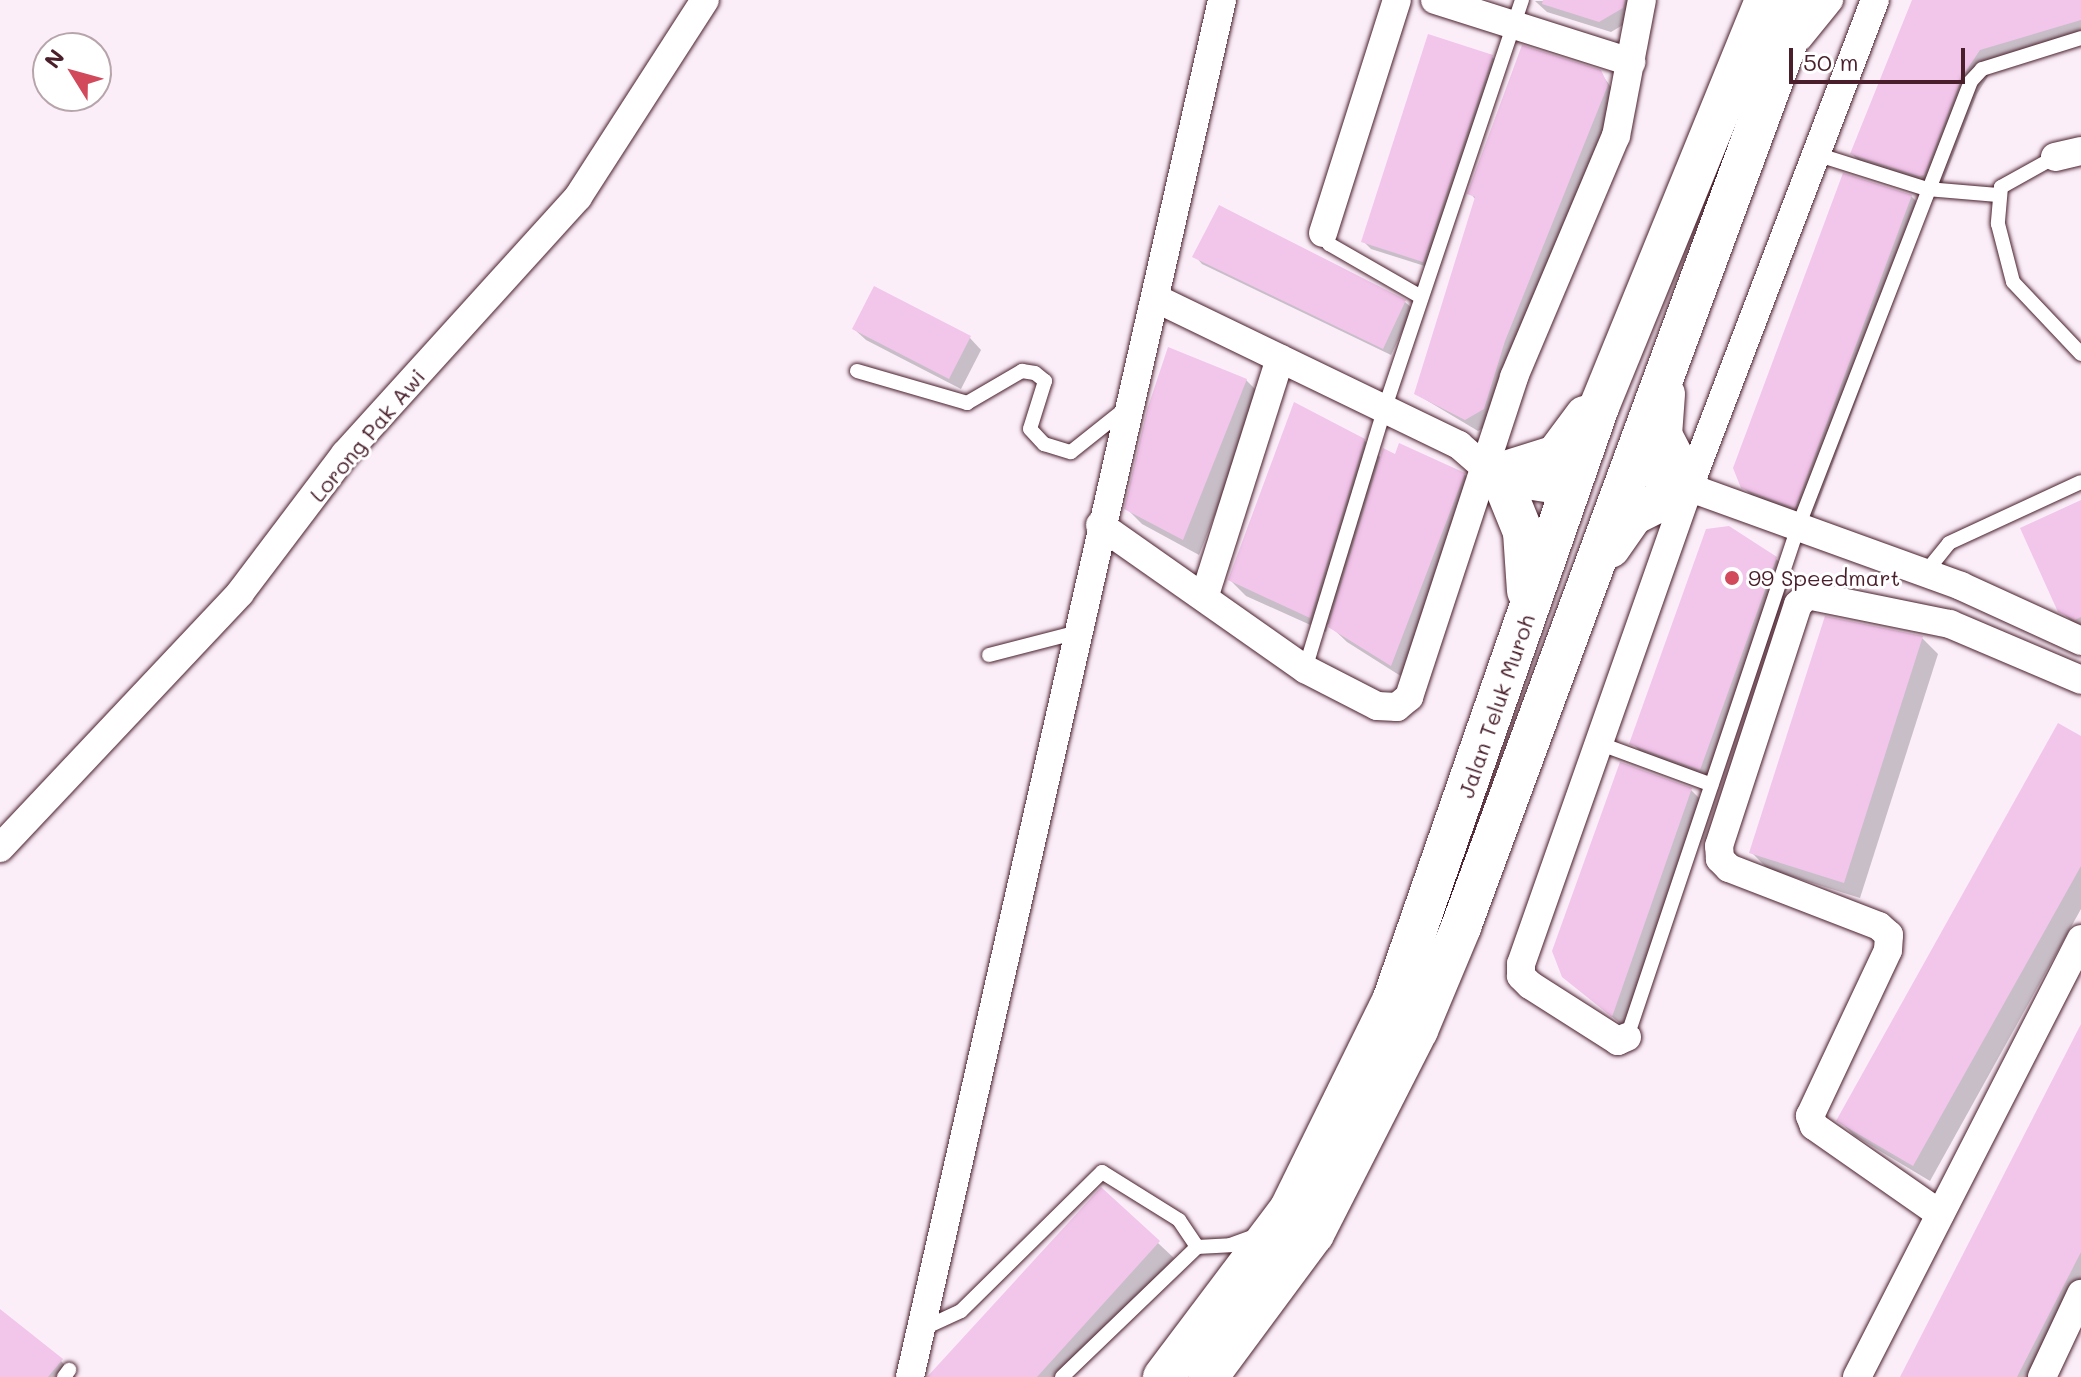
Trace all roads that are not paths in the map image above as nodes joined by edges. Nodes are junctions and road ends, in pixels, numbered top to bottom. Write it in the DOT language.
graph roads {
  1 [pos="705,0"];
  2 [pos="1222,0"];
  3 [pos="1397,0"];
  4 [pos="1435,0"];
  5 [pos="1642,0"];
  6 [pos="1765,0"];
  7 [pos="1803,0"];
  8 [pos="1829,0"];
  9 [pos="1875,0"];
  10 [pos="1519,13"];
  11 [pos="2081,38"];
  12 [pos="1631,62"];
  13 [pos="1777,70"];
  14 [pos="2068,154"];
  15 [pos="1819,155"];
  16 [pos="1927,189"];
  17 [pos="1998,195"];
  18 [pos="1323,233"];
  19 [pos="1421,297"];
  20 [pos="1155,298"];
  21 [pos="1676,335"];
  22 [pos="2081,354"];
  23 [pos="1280,359"];
  24 [pos="857,371"];
  25 [pos="1606,391"];
  26 [pos="1128,406"];
  27 [pos="1384,410"];
  28 [pos="1630,466"];
  29 [pos="1492,471"];
  30 [pos="2081,482"];
  31 [pos="1689,487"];
  32 [pos="1570,492"];
  33 [pos="1100,525"];
  34 [pos="1798,527"];
  35 [pos="1603,543"];
  36 [pos="1925,573"];
  37 [pos="1587,589"];
  38 [pos="1205,595"];
  39 [pos="1526,623"];
  40 [pos="1078,632"];
  41 [pos="2081,641"];
  42 [pos="989,655"];
  43 [pos="1305,669"];
  44 [pos="2081,680"];
  45 [pos="1598,743"];
  46 [pos="1712,785"];
  47 [pos="0,848"];
  48 [pos="2081,939"];
  49 [pos="1627,1037"];
  50 [pos="1289,1210"];
  51 [pos="1940,1214"];
  52 [pos="1197,1247"];
  53 [pos="2081,1294"];
  54 [pos="920,1330"];
  55 [pos="910,1377"];
  56 [pos="1062,1377"];
  57 [pos="1163,1377"];
  58 [pos="1208,1377"];
  59 [pos="1857,1377"];
  60 [pos="2042,1377"];
  1 -- 47 [label="street, Lorong Pak Awi"];
  2 -- 20 [label="street"];
  3 -- 18 [label="street"];
  4 -- 10 [label="street"];
  5 -- 12 [label="street"];
  6 -- 25 [label="main road, Jalan Teluk Muroh"];
  7 -- 13 [label="main road, Jalan Teluk Muroh"];
  8 -- 13 [label="street"];
  9 -- 15 [label="street"];
  10 -- 12 [label="street"];
  10 -- 19 [label="lane"];
  11 -- 16 [label="lane"];
  12 -- 29 [label="street"];
  13 -- 21 [label="main road, Jalan Teluk Muroh"];
  14 -- 17 [label="lane"];
  15 -- 16 [label="lane"];
  15 -- 31 [label="street"];
  16 -- 17 [label="lane"];
  16 -- 34 [label="lane"];
  17 -- 22 [label="lane"];
  18 -- 19 [label="lane"];
  19 -- 27 [label="lane"];
  20 -- 23 [label="street"];
  20 -- 26 [label="street"];
  21 -- 28 [label="main road, Jalan Teluk Muroh"];
  21 -- 31 [label="main road"];
  23 -- 27 [label="street"];
  23 -- 38 [label="street"];
  24 -- 26 [label="lane"];
  25 -- 28 [label="main road"];
  25 -- 29 [label="main road"];
  25 -- 32 [label="main road, Jalan Teluk Muroh"];
  26 -- 33 [label="street"];
  27 -- 29 [label="street"];
  27 -- 43 [label="lane"];
  28 -- 31 [label="street"];
  28 -- 32 [label="main road"];
  28 -- 35 [label="main road, Jalan Teluk Muroh"];
  29 -- 32 [label="street"];
  29 -- 39 [label="main road"];
  29 -- 43 [label="street"];
  30 -- 36 [label="lane"];
  31 -- 34 [label="street"];
  31 -- 37 [label="main road"];
  31 -- 45 [label="street"];
  32 -- 35 [label="main road"];
  32 -- 39 [label="main road, Jalan Teluk Muroh"];
  33 -- 38 [label="street"];
  33 -- 40 [label="street"];
  34 -- 36 [label="street"];
  34 -- 46 [label="lane"];
  35 -- 37 [label="main road, Jalan Teluk Muroh"];
  36 -- 41 [label="street"];
  37 -- 58 [label="main road, Jalan Teluk Muroh"];
  38 -- 43 [label="street"];
  39 -- 50 [label="main road, Jalan Teluk Muroh"];
  40 -- 42 [label="lane"];
  40 -- 54 [label="street"];
  44 -- 51 [label="street"];
  45 -- 46 [label="lane"];
  45 -- 49 [label="street"];
  46 -- 49 [label="lane"];
  48 -- 51 [label="street"];
  50 -- 52 [label="lane"];
  50 -- 57 [label="main road, Jalan Teluk Muroh"];
  51 -- 59 [label="street"];
  52 -- 54 [label="lane"];
  52 -- 56 [label="lane"];
  53 -- 60 [label="street"];
  54 -- 55 [label="street"];
}
